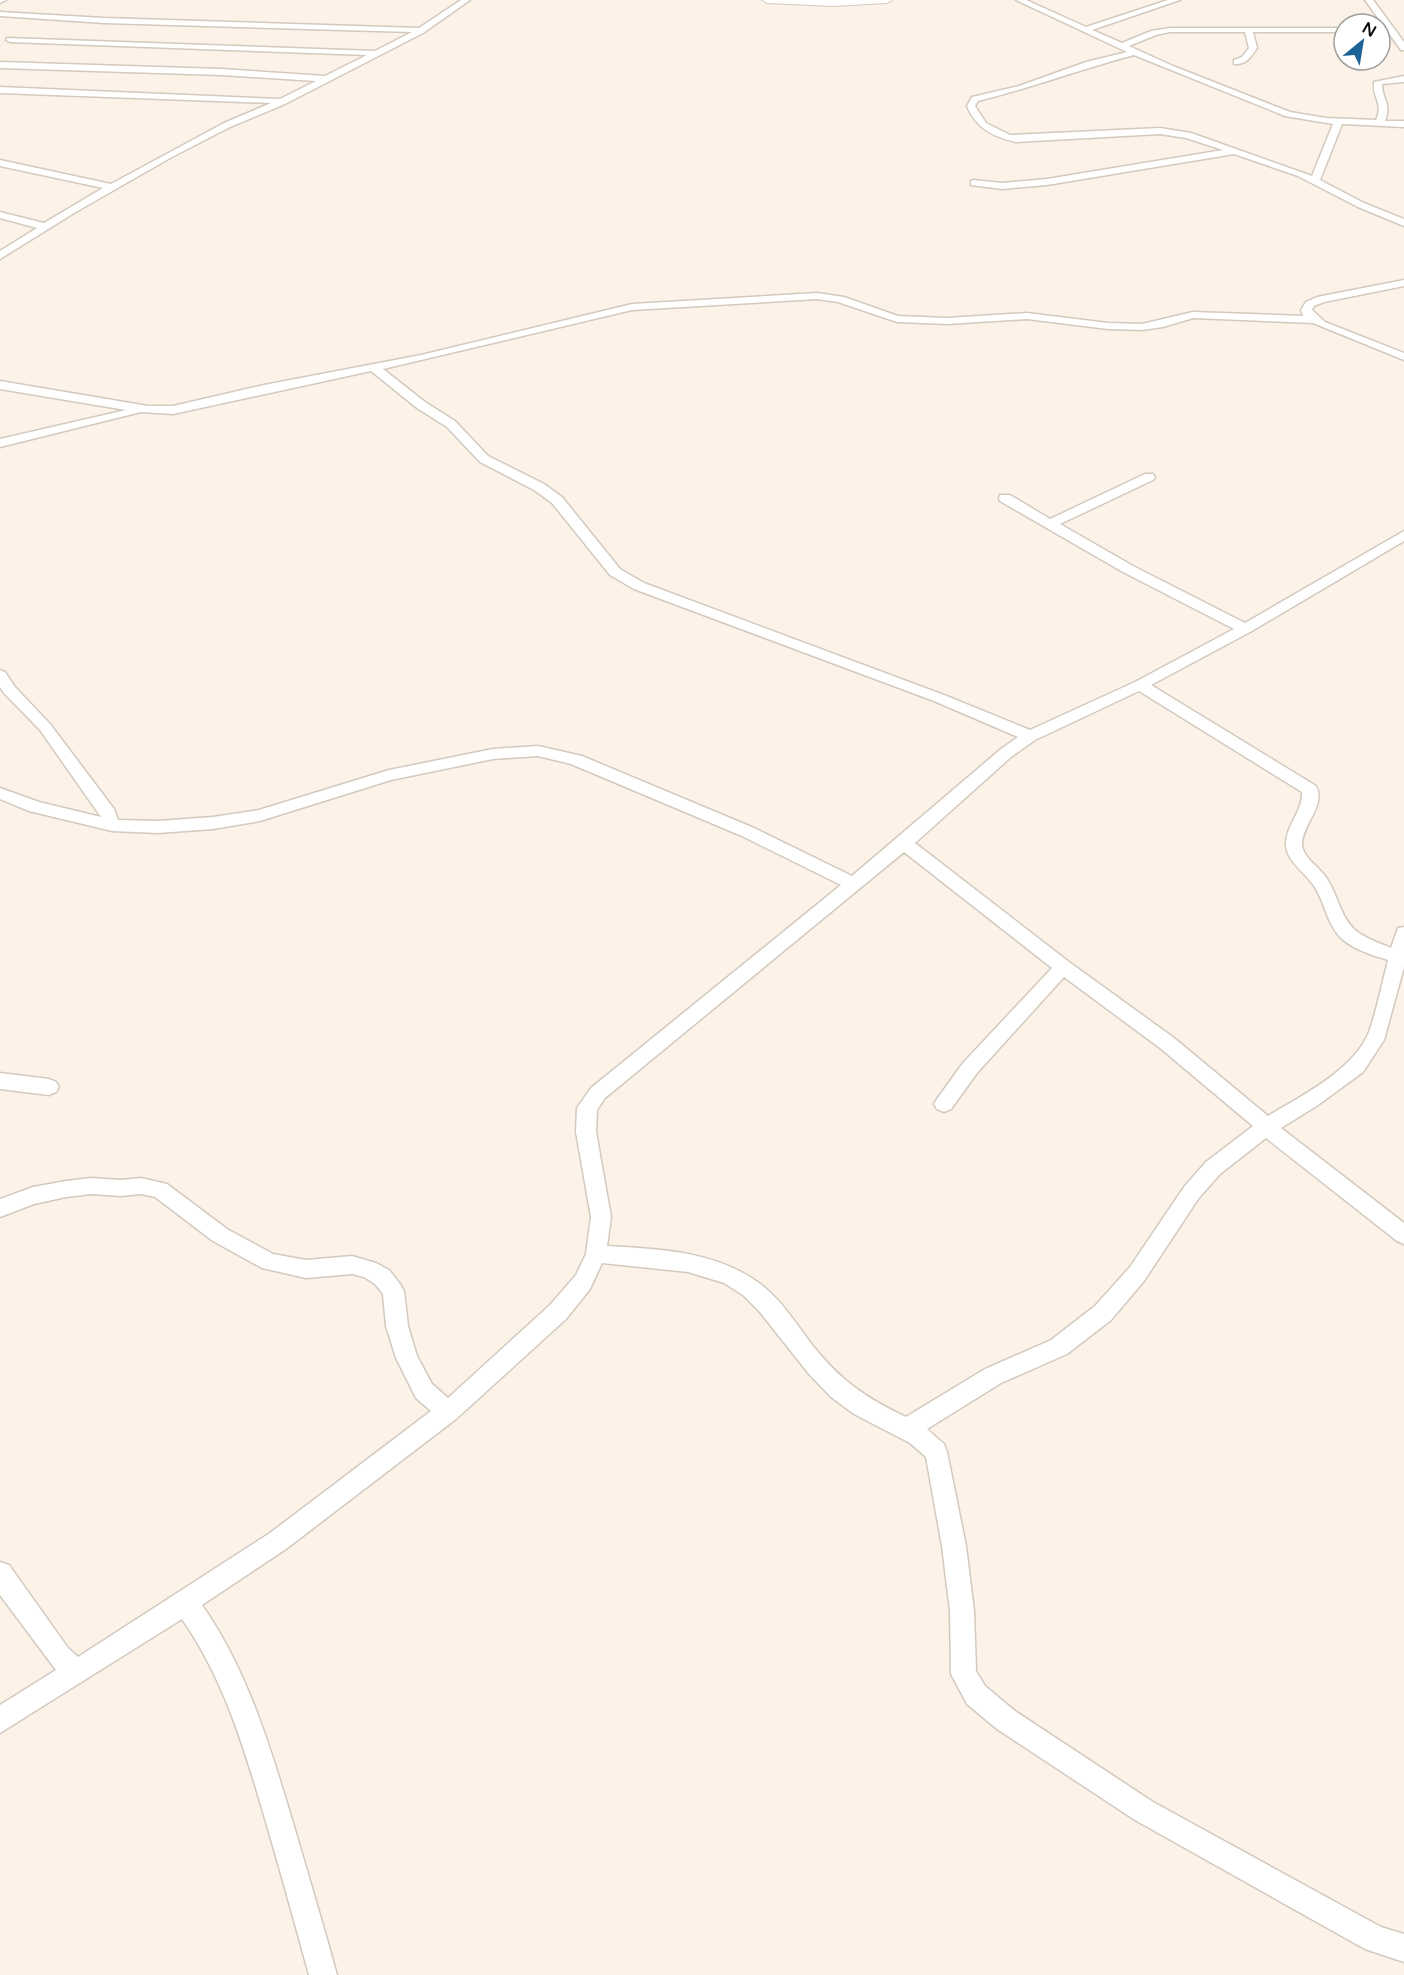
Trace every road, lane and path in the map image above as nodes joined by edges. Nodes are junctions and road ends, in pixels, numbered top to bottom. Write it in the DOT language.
graph roads {
  1 [pos="466,0"];
  2 [pos="767,0"];
  3 [pos="887,0"];
  4 [pos="1020,0"];
  5 [pos="1176,0"];
  6 [pos="0,14"];
  7 [pos="48,18"];
  8 [pos="38,24"];
  9 [pos="29,30"];
  10 [pos="420,30"];
  11 [pos="1085,30"];
  12 [pos="1248,30"];
  13 [pos="1332,30"];
  14 [pos="1392,31"];
  15 [pos="10,40"];
  16 [pos="0,46"];
  17 [pos="1122,46"];
  18 [pos="1404,48"];
  19 [pos="150,52"];
  20 [pos="1135,52"];
  21 [pos="375,53"];
  22 [pos="1237,62"];
  23 [pos="0,64"];
  24 [pos="138,69"];
  25 [pos="130,77"];
  26 [pos="325,79"];
  27 [pos="1404,79"];
  28 [pos="123,86"];
  29 [pos="0,90"];
  30 [pos="116,94"];
  31 [pos="282,102"];
  32 [pos="1338,122"];
  33 [pos="1379,123"];
  34 [pos="1404,124"];
  35 [pos="1237,150"];
  36 [pos="0,163"];
  37 [pos="1315,181"];
  38 [pos="974,183"];
  39 [pos="111,187"];
  40 [pos="0,215"];
  41 [pos="1404,223"];
  42 [pos="47,227"];
  43 [pos="0,256"];
  44 [pos="1404,283"];
  45 [pos="1314,320"];
  46 [pos="1404,357"];
  47 [pos="374,368"];
  48 [pos="0,385"];
  49 [pos="144,409"];
  50 [pos="0,443"];
  51 [pos="1149,477"];
  52 [pos="1005,498"];
  53 [pos="1052,523"];
  54 [pos="1404,535"];
  55 [pos="1245,629"];
  56 [pos="0,675"];
  57 [pos="1140,685"];
  58 [pos="1030,736"];
  59 [pos="0,793"];
  60 [pos="112,825"];
  61 [pos="904,843"];
  62 [pos="854,884"];
  63 [pos="1404,933"];
  64 [pos="1398,957"];
  65 [pos="1063,967"];
  66 [pos="0,1081"];
  67 [pos="49,1088"];
  68 [pos="944,1104"];
  69 [pos="1266,1127"];
  70 [pos="0,1209"];
  71 [pos="1404,1235"];
  72 [pos="596,1254"];
  73 [pos="448,1412"];
  74 [pos="907,1430"];
  75 [pos="0,1574"];
  76 [pos="185,1602"];
  77 [pos="77,1672"];
  78 [pos="0,1720"];
  79 [pos="1404,1948"];
  80 [pos="322,1975"];
  1 -- 10 [label="street"];
  2 -- 3 [label="main road"];
  4 -- 11 [label="street"];
  5 -- 11 [label="street"];
  6 -- 7 [label="street"];
  7 -- 8 [label="street"];
  7 -- 10 [label="street"];
  9 -- 15 [label="street"];
  10 -- 21 [label="street"];
  11 -- 17 [label="street"];
  12 -- 13 [label="street"];
  12 -- 17 [label="street"];
  12 -- 22 [label="street"];
  14 -- 18 [label="street"];
  15 -- 16 [label="street"];
  15 -- 19 [label="street"];
  17 -- 20 [label="street"];
  19 -- 21 [label="street"];
  19 -- 24 [label="street"];
  20 -- 32 [label="street"];
  20 -- 35 [label="street"];
  21 -- 26 [label="street"];
  23 -- 24 [label="street"];
  24 -- 25 [label="street"];
  24 -- 26 [label="street"];
  26 -- 31 [label="street"];
  27 -- 33 [label="street"];
  28 -- 30 [label="street"];
  29 -- 30 [label="street"];
  30 -- 31 [label="street"];
  31 -- 39 [label="street"];
  32 -- 33 [label="street"];
  32 -- 37 [label="street"];
  33 -- 34 [label="street"];
  35 -- 37 [label="street"];
  35 -- 38 [label="street"];
  36 -- 39 [label="street"];
  37 -- 41 [label="street"];
  39 -- 42 [label="street"];
  40 -- 42 [label="street"];
  42 -- 43 [label="street"];
  44 -- 45 [label="street"];
  45 -- 46 [label="street"];
  45 -- 47 [label="street"];
  47 -- 49 [label="street"];
  47 -- 58 [label="street"];
  48 -- 49 [label="street"];
  49 -- 50 [label="street"];
  51 -- 53 [label="street"];
  52 -- 53 [label="street"];
  53 -- 55 [label="street"];
  54 -- 55 [label="street"];
  55 -- 57 [label="street"];
  56 -- 60 [label="street"];
  57 -- 58 [label="street"];
  57 -- 64 [label="street"];
  58 -- 61 [label="street"];
  59 -- 60 [label="street"];
  60 -- 62 [label="street"];
  61 -- 62 [label="street"];
  61 -- 65 [label="street"];
  62 -- 72 [label="street"];
  63 -- 64 [label="street"];
  64 -- 69 [label="street"];
  65 -- 68 [label="street"];
  65 -- 69 [label="street"];
  66 -- 67 [label="street"];
  69 -- 71 [label="street"];
  69 -- 74 [label="street"];
  70 -- 73 [label="street"];
  72 -- 73 [label="street"];
  72 -- 74 [label="street"];
  73 -- 76 [label="street"];
  74 -- 79 [label="street"];
  75 -- 77 [label="street"];
  76 -- 77 [label="street"];
  76 -- 80 [label="street"];
  77 -- 78 [label="street"];
}
